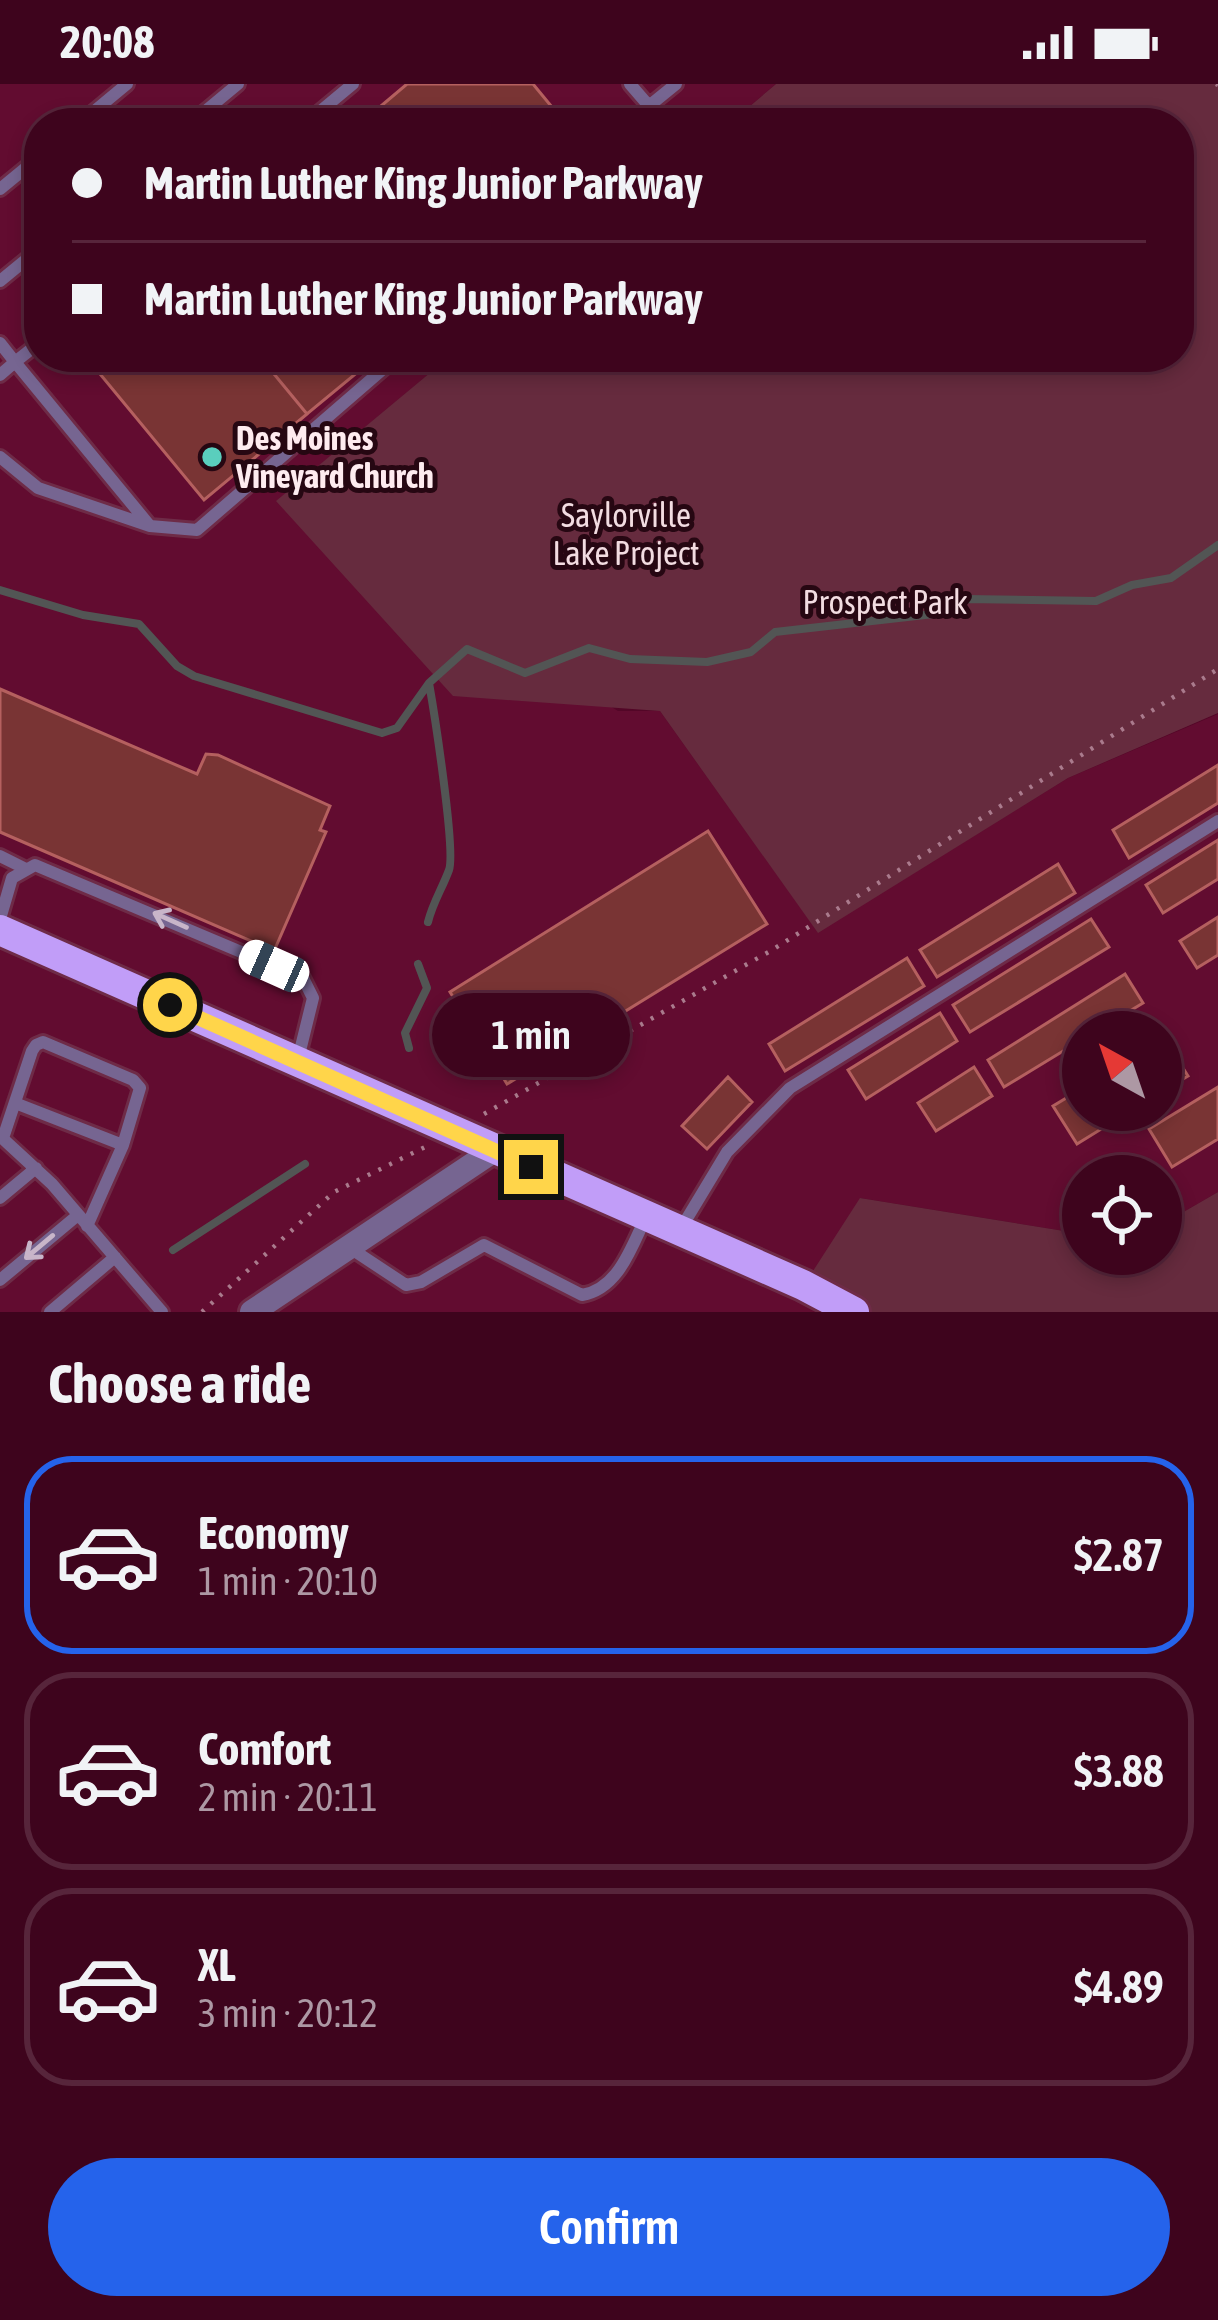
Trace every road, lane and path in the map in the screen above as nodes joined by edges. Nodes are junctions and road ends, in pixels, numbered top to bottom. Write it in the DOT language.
graph roads {
  1 [pos="128,84"];
  2 [pos="238,84"];
  3 [pos="630,84"];
  4 [pos="676,84"];
  5 [pos="350,85"];
  6 [pos="649,106"];
  7 [pos="98,108"];
  8 [pos="209,108"];
  9 [pos="323,108"];
  10 [pos="24,169"];
  11 [pos="0,189"];
  12 [pos="24,261"];
  13 [pos="0,281"];
  14 [pos="0,344"];
  15 [pos="24,355"];
  16 [pos="15,362"];
  17 [pos="380,372"];
  18 [pos="0,375"];
  19 [pos="0,457"];
  20 [pos="149,526"];
  21 [pos="1218,669"];
  22 [pos="1218,820"];
  23 [pos="0,856"];
  24 [pos="24,868"];
  25 [pos="0,919"];
  26 [pos="0,930"];
  27 [pos="298,1060"];
  28 [pos="15,1103"];
  29 [pos="455,1131"];
  30 [pos="2,1137"];
  31 [pos="123,1145"];
  32 [pos="493,1151"];
  33 [pos="36,1168"];
  34 [pos="0,1198"];
  35 [pos="646,1217"];
  36 [pos="82,1220"];
  37 [pos="680,1231"];
  38 [pos="350,1247"];
  39 [pos="115,1258"];
  40 [pos="0,1280"];
  41 [pos="50,1312"];
  42 [pos="161,1312"];
  43 [pos="202,1312"];
  44 [pos="252,1312"];
  45 [pos="854,1312"];
  1 -- 7 [label="lane"];
  2 -- 8 [label="lane"];
  3 -- 6 [label="lane"];
  4 -- 6 [label="lane"];
  5 -- 9 [label="lane"];
  10 -- 11 [label="lane"];
  12 -- 13 [label="lane"];
  14 -- 16 [label="lane"];
  15 -- 16 [label="lane"];
  16 -- 18 [label="lane"];
  16 -- 20 [label="lane"];
  17 -- 20 [label="lane"];
  19 -- 20 [label="lane"];
  21 -- 29 [label="path"];
  22 -- 37 [label="lane"];
  23 -- 24 [label="lane"];
  24 -- 25 [label="lane"];
  27 -- 24 [label="lane, one-way"];
  26 -- 27 [label="main road"];
  27 -- 29 [label="main road"];
  28 -- 30 [label="lane"];
  28 -- 31 [label="lane"];
  28 -- 31 [label="lane"];
  29 -- 32 [label="main road"];
  29 -- 43 [label="path"];
  30 -- 33 [label="lane"];
  31 -- 36 [label="lane"];
  32 -- 35 [label="main road"];
  32 -- 38 [label="street"];
  33 -- 34 [label="lane"];
  33 -- 36 [label="lane"];
  35 -- 37 [label="main road"];
  35 -- 38 [label="lane"];
  36 -- 39 [label="lane"];
  36 -- 40 [label="lane, one-way"];
  37 -- 45 [label="main road"];
  38 -- 44 [label="street"];
  39 -- 41 [label="lane"];
  39 -- 42 [label="lane"];
}
